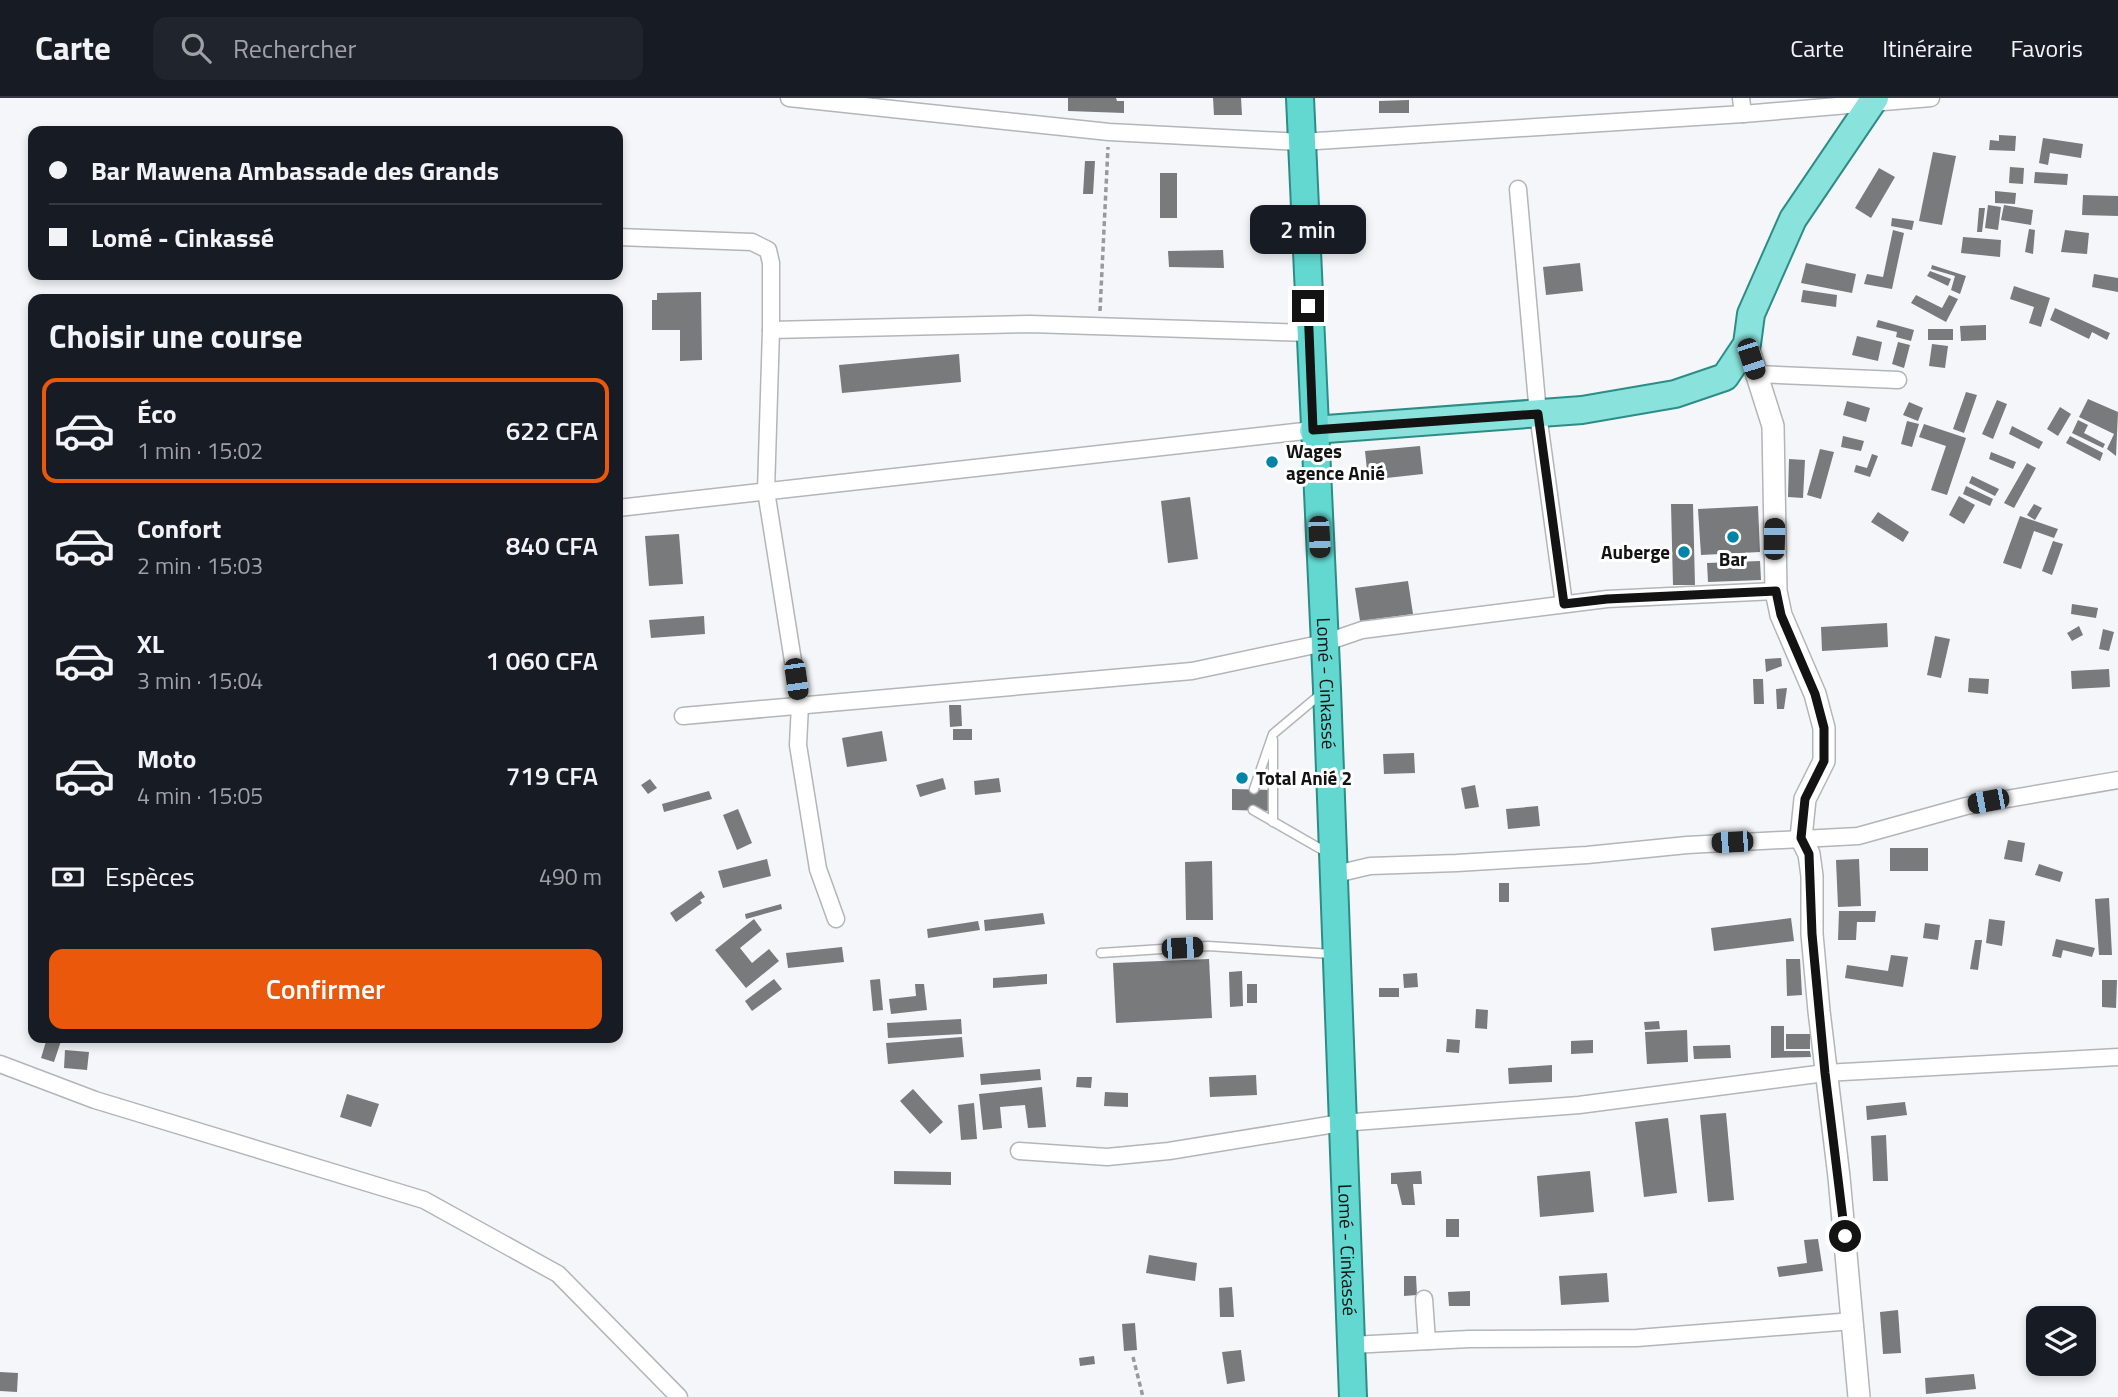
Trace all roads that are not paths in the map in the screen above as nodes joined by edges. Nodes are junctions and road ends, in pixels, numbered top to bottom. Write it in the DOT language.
graph roads {
  1 [pos="789,98"];
  2 [pos="1300,98"];
  3 [pos="1931,98"];
  4 [pos="1873,101"];
  5 [pos="1742,106"];
  6 [pos="1301,142"];
  7 [pos="1518,189"];
  8 [pos="623,237"];
  9 [pos="771,330"];
  10 [pos="1310,333"];
  11 [pos="1747,344"];
  12 [pos="1756,374"];
  13 [pos="1898,380"];
  14 [pos="1538,414"];
  15 [pos="1313,430"];
  16 [pos="766,491"];
  17 [pos="623,507"];
  18 [pos="1776,591"];
  19 [pos="1564,604"];
  20 [pos="1324,643"];
  21 [pos="1326,689"];
  22 [pos="800,705"];
  23 [pos="683,716"];
  24 [pos="1273,734"];
  25 [pos="2118,780"];
  26 [pos="1254,789"];
  27 [pos="1253,810"];
  28 [pos="1273,822"];
  29 [pos="1801,838"];
  30 [pos="1332,865"];
  31 [pos="836,919"];
  32 [pos="1101,953"];
  33 [pos="1335,954"];
  34 [pos="2118,1057"];
  35 [pos="0,1064"];
  36 [pos="1825,1073"];
  37 [pos="1341,1123"];
  38 [pos="1019,1152"];
  39 [pos="1424,1299"];
  40 [pos="1853,1321"];
  41 [pos="1427,1341"];
  42 [pos="1351,1345"];
  43 [pos="679,1397"];
  44 [pos="1353,1397"];
  45 [pos="1858,1397"];
  1 -- 6 [label="street"];
  2 -- 6 [label="highway, Lomé - Cinkassé"];
  3 -- 4 [label="street"];
  4 -- 5 [label="street"];
  4 -- 11 [label="main road"];
  5 -- 6 [label="street"];
  6 -- 10 [label="highway, Lomé - Cinkassé"];
  7 -- 14 [label="street"];
  8 -- 9 [label="street"];
  9 -- 10 [label="street"];
  9 -- 16 [label="street"];
  10 -- 15 [label="highway, Lomé - Cinkassé"];
  11 -- 12 [label="street"];
  11 -- 14 [label="main road"];
  12 -- 13 [label="street"];
  12 -- 18 [label="street"];
  14 -- 15 [label="main road"];
  14 -- 19 [label="street"];
  15 -- 16 [label="street"];
  15 -- 20 [label="highway, Lomé - Cinkassé"];
  16 -- 17 [label="street"];
  16 -- 22 [label="street"];
  18 -- 19 [label="street"];
  18 -- 29 [label="street"];
  19 -- 20 [label="street"];
  20 -- 21 [label="highway, Lomé - Cinkassé"];
  20 -- 22 [label="street"];
  21 -- 24 [label="lane"];
  21 -- 30 [label="highway, Lomé - Cinkassé"];
  22 -- 23 [label="street"];
  22 -- 31 [label="street"];
  24 -- 26 [label="lane"];
  24 -- 28 [label="lane"];
  25 -- 29 [label="street"];
  27 -- 28 [label="lane"];
  28 -- 30 [label="lane"];
  29 -- 30 [label="street"];
  29 -- 36 [label="street"];
  30 -- 33 [label="highway, Lomé - Cinkassé"];
  32 -- 33 [label="lane"];
  33 -- 37 [label="highway, Lomé - Cinkassé"];
  34 -- 36 [label="street"];
  35 -- 43 [label="street"];
  36 -- 37 [label="street"];
  36 -- 40 [label="street"];
  37 -- 38 [label="street"];
  37 -- 42 [label="highway, Lomé - Cinkassé"];
  39 -- 41 [label="street"];
  40 -- 41 [label="street"];
  40 -- 45 [label="street"];
  41 -- 42 [label="street"];
  42 -- 44 [label="highway, Lomé - Cinkassé"];
}
